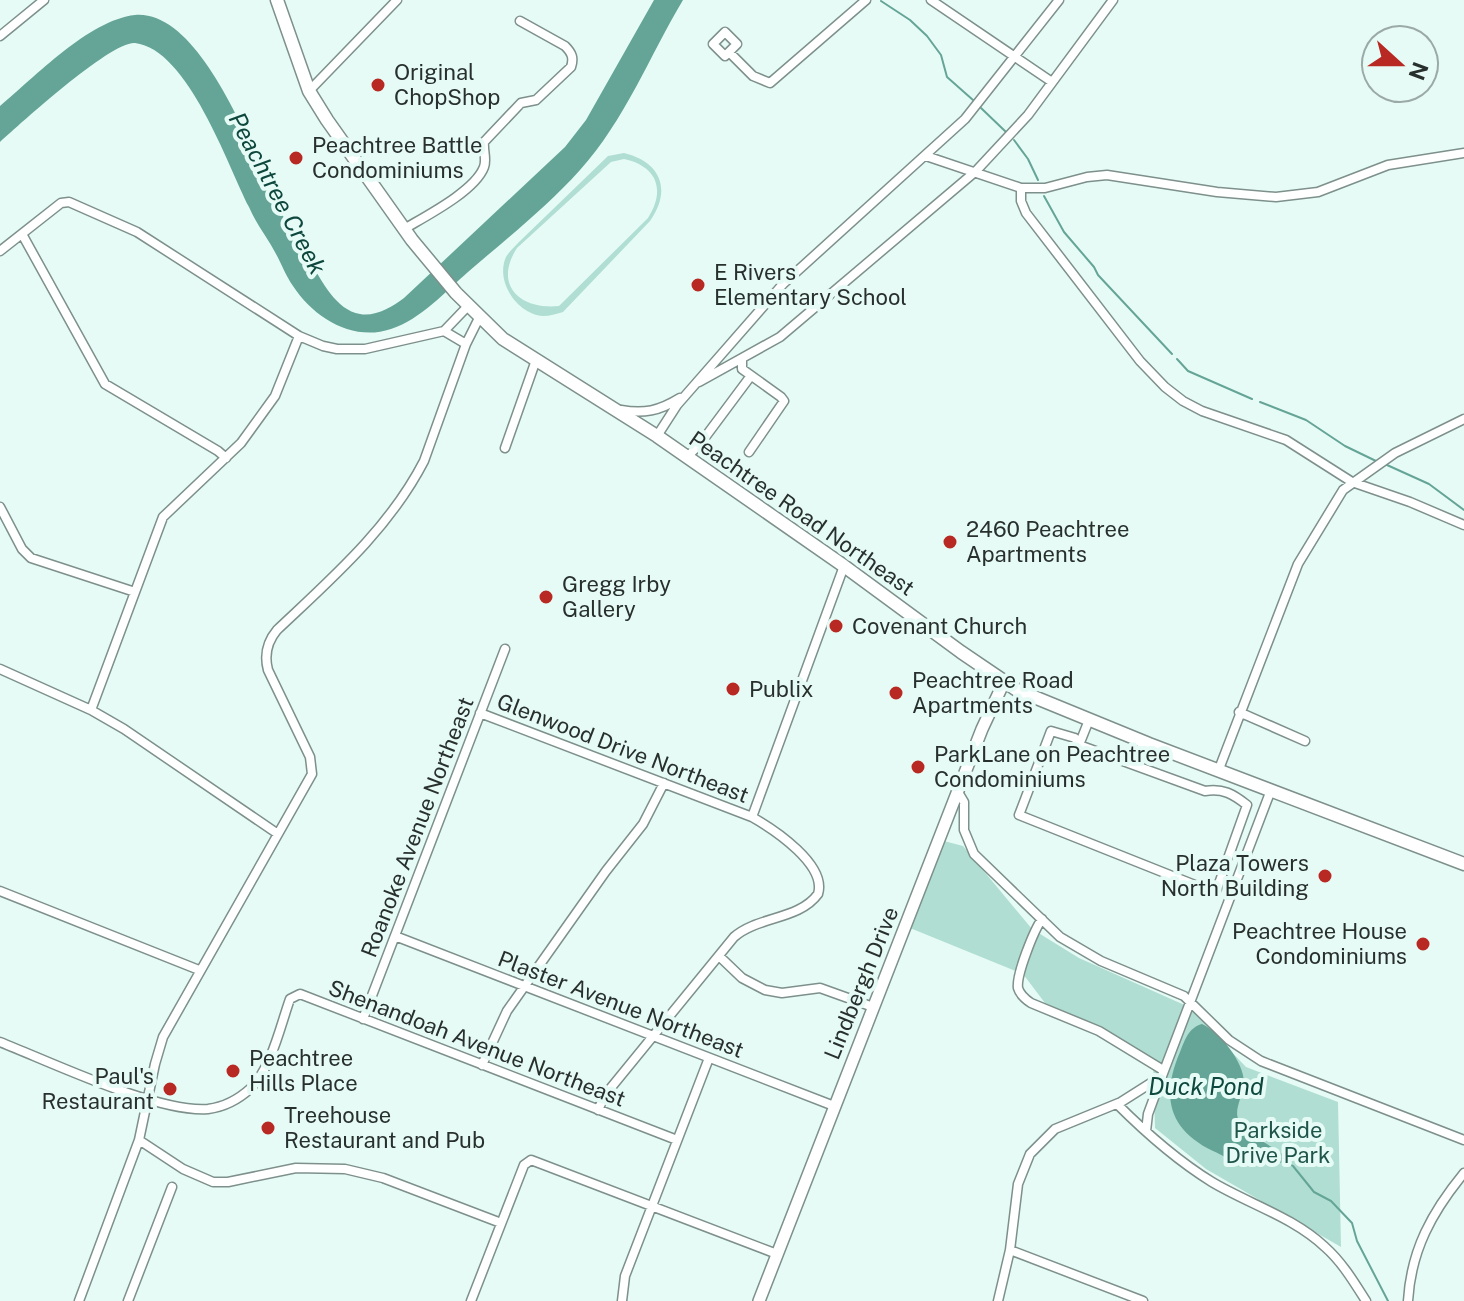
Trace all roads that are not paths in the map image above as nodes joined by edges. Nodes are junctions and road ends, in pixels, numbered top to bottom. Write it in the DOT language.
graph roads {
  1 [pos="44,0"];
  2 [pos="277,0"];
  3 [pos="397,0"];
  4 [pos="866,0"];
  5 [pos="931,0"];
  6 [pos="1059,0"];
  7 [pos="1113,0"];
  8 [pos="520,21"];
  9 [pos="0,36"];
  10 [pos="729,52"];
  11 [pos="1015,57"];
  12 [pos="1052,82"];
  13 [pos="309,91"];
  14 [pos="1464,153"];
  15 [pos="926,156"];
  16 [pos="976,171"];
  17 [pos="1021,188"];
  18 [pos="22,234"];
  19 [pos="408,234"];
  20 [pos="0,251"];
  21 [pos="468,306"];
  22 [pos="479,318"];
  23 [pos="444,331"];
  24 [pos="299,336"];
  25 [pos="466,344"];
  26 [pos="536,360"];
  27 [pos="742,360"];
  28 [pos="750,377"];
  29 [pos="695,384"];
  30 [pos="687,393"];
  31 [pos="613,408"];
  32 [pos="1464,419"];
  33 [pos="657,436"];
  34 [pos="505,448"];
  35 [pos="749,452"];
  36 [pos="687,457"];
  37 [pos="226,458"];
  38 [pos="1352,482"];
  39 [pos="0,507"];
  40 [pos="1464,525"];
  41 [pos="844,566"];
  42 [pos="135,592"];
  43 [pos="505,649"];
  44 [pos="0,669"];
  45 [pos="1004,682"];
  46 [pos="91,710"];
  47 [pos="1239,712"];
  48 [pos="480,713"];
  49 [pos="1089,720"];
  50 [pos="1305,741"];
  51 [pos="1079,745"];
  52 [pos="1219,769"];
  53 [pos="664,783"];
  54 [pos="1271,790"];
  55 [pos="958,792"];
  56 [pos="752,817"];
  57 [pos="278,834"];
  58 [pos="1227,860"];
  59 [pos="1464,864"];
  60 [pos="1241,869"];
  61 [pos="1221,877"];
  62 [pos="1235,885"];
  63 [pos="0,891"];
  64 [pos="1042,919"];
  65 [pos="395,936"];
  66 [pos="719,956"];
  67 [pos="199,970"];
  68 [pos="526,986"];
  69 [pos="1190,1000"];
  70 [pos="873,1007"];
  71 [pos="363,1019"];
  72 [pos="654,1036"];
  73 [pos="0,1042"];
  74 [pos="709,1058"];
  75 [pos="482,1065"];
  76 [pos="1163,1073"];
  77 [pos="148,1099"];
  78 [pos="1117,1104"];
  79 [pos="834,1106"];
  80 [pos="598,1110"];
  81 [pos="1146,1131"];
  82 [pos="139,1140"];
  83 [pos="677,1140"];
  84 [pos="1464,1140"];
  85 [pos="1464,1173"];
  86 [pos="172,1187"];
  87 [pos="652,1206"];
  88 [pos="501,1223"];
  89 [pos="1010,1250"];
  90 [pos="777,1254"];
  91 [pos="79,1301"];
  92 [pos="128,1301"];
  93 [pos="471,1301"];
  94 [pos="622,1301"];
  95 [pos="759,1301"];
  96 [pos="998,1301"];
  97 [pos="1143,1301"];
  98 [pos="1366,1301"];
  99 [pos="1408,1301"];
  1 -- 9 [label="street"];
  2 -- 13 [label="highway, Peachtree Road Northeast"];
  3 -- 13 [label="street"];
  4 -- 10 [label="street"];
  5 -- 11 [label="street"];
  6 -- 11 [label="street"];
  7 -- 12 [label="street"];
  8 -- 19 [label="street"];
  11 -- 12 [label="street"];
  11 -- 15 [label="street"];
  12 -- 16 [label="street"];
  13 -- 19 [label="highway, Peachtree Road Northeast"];
  14 -- 17 [label="street"];
  15 -- 16 [label="street"];
  15 -- 29 [label="street"];
  16 -- 17 [label="street"];
  16 -- 27 [label="street"];
  17 -- 38 [label="street"];
  18 -- 20 [label="street"];
  18 -- 24 [label="street"];
  18 -- 37 [label="street"];
  19 -- 21 [label="highway, Peachtree Road Northeast"];
  21 -- 22 [label="highway, Peachtree Road Northeast"];
  21 -- 23 [label="street"];
  22 -- 25 [label="street"];
  22 -- 26 [label="highway, Peachtree Road Northeast"];
  23 -- 24 [label="street"];
  23 -- 25 [label="street"];
  24 -- 37 [label="street"];
  25 -- 57 [label="street"];
  26 -- 31 [label="highway, Peachtree Road Northeast"];
  26 -- 34 [label="street"];
  27 -- 28 [label="street"];
  27 -- 29 [label="street"];
  28 -- 35 [label="street"];
  28 -- 36 [label="street"];
  29 -- 30 [label="street"];
  30 -- 31 [label="street"];
  30 -- 33 [label="street"];
  31 -- 33 [label="highway, Peachtree Road Northeast"];
  32 -- 38 [label="street"];
  33 -- 36 [label="highway, Peachtree Road Northeast"];
  36 -- 41 [label="highway, Peachtree Road Northeast"];
  37 -- 42 [label="street"];
  38 -- 40 [label="street"];
  38 -- 47 [label="street"];
  39 -- 42 [label="street"];
  41 -- 45 [label="highway, Peachtree Road Northeast"];
  41 -- 56 [label="street"];
  42 -- 46 [label="street"];
  43 -- 48 [label="street, Roanoke Avenue Northeast"];
  44 -- 46 [label="street"];
  45 -- 49 [label="highway, Peachtree Road Northeast"];
  45 -- 55 [label="main road, Lindbergh Drive"];
  46 -- 57 [label="street"];
  47 -- 50 [label="street"];
  47 -- 52 [label="street"];
  48 -- 53 [label="street, Glenwood Drive Northeast"];
  48 -- 65 [label="street, Roanoke Avenue Northeast"];
  49 -- 51 [label="street"];
  49 -- 52 [label="highway, Peachtree Road Northeast"];
  51 -- 58 [label="street"];
  51 -- 61 [label="street"];
  52 -- 54 [label="highway, Peachtree Road Northeast"];
  53 -- 56 [label="street, Glenwood Drive Northeast"];
  53 -- 68 [label="street"];
  54 -- 59 [label="highway, Peachtree Road Northeast"];
  54 -- 60 [label="street"];
  55 -- 64 [label="street"];
  55 -- 70 [label="main road, Lindbergh Drive"];
  56 -- 66 [label="street, Glenwood Drive Northeast"];
  57 -- 67 [label="street"];
  58 -- 60 [label="street"];
  58 -- 61 [label="street"];
  60 -- 62 [label="street"];
  61 -- 62 [label="street"];
  62 -- 69 [label="street"];
  63 -- 67 [label="street"];
  64 -- 69 [label="street"];
  64 -- 76 [label="street"];
  65 -- 68 [label="street, Plaster Avenue Northeast"];
  65 -- 71 [label="street, Roanoke Avenue Northeast"];
  66 -- 70 [label="street"];
  66 -- 72 [label="street"];
  67 -- 77 [label="street"];
  68 -- 72 [label="street, Plaster Avenue Northeast"];
  68 -- 75 [label="street"];
  69 -- 76 [label="street"];
  69 -- 84 [label="street"];
  70 -- 79 [label="main road, Lindbergh Drive"];
  71 -- 75 [label="street, Shenandoah Avenue Northeast"];
  71 -- 77 [label="street, Shenandoah Avenue Northeast"];
  72 -- 74 [label="street, Plaster Avenue Northeast"];
  72 -- 80 [label="street"];
  73 -- 77 [label="street"];
  74 -- 79 [label="street, Plaster Avenue Northeast"];
  74 -- 83 [label="street"];
  75 -- 80 [label="street, Shenandoah Avenue Northeast"];
  76 -- 78 [label="street"];
  76 -- 81 [label="street"];
  77 -- 82 [label="street"];
  78 -- 81 [label="street"];
  78 -- 89 [label="street"];
  79 -- 90 [label="main road, Lindbergh Drive"];
  80 -- 83 [label="street, Shenandoah Avenue Northeast"];
  81 -- 98 [label="street"];
  82 -- 88 [label="street"];
  82 -- 91 [label="street"];
  83 -- 87 [label="street"];
  85 -- 99 [label="street"];
  86 -- 92 [label="street"];
  87 -- 88 [label="street"];
  87 -- 90 [label="street"];
  87 -- 94 [label="street"];
  88 -- 93 [label="street"];
  89 -- 96 [label="street"];
  89 -- 97 [label="street"];
  90 -- 95 [label="main road, Lindbergh Drive"];
}
